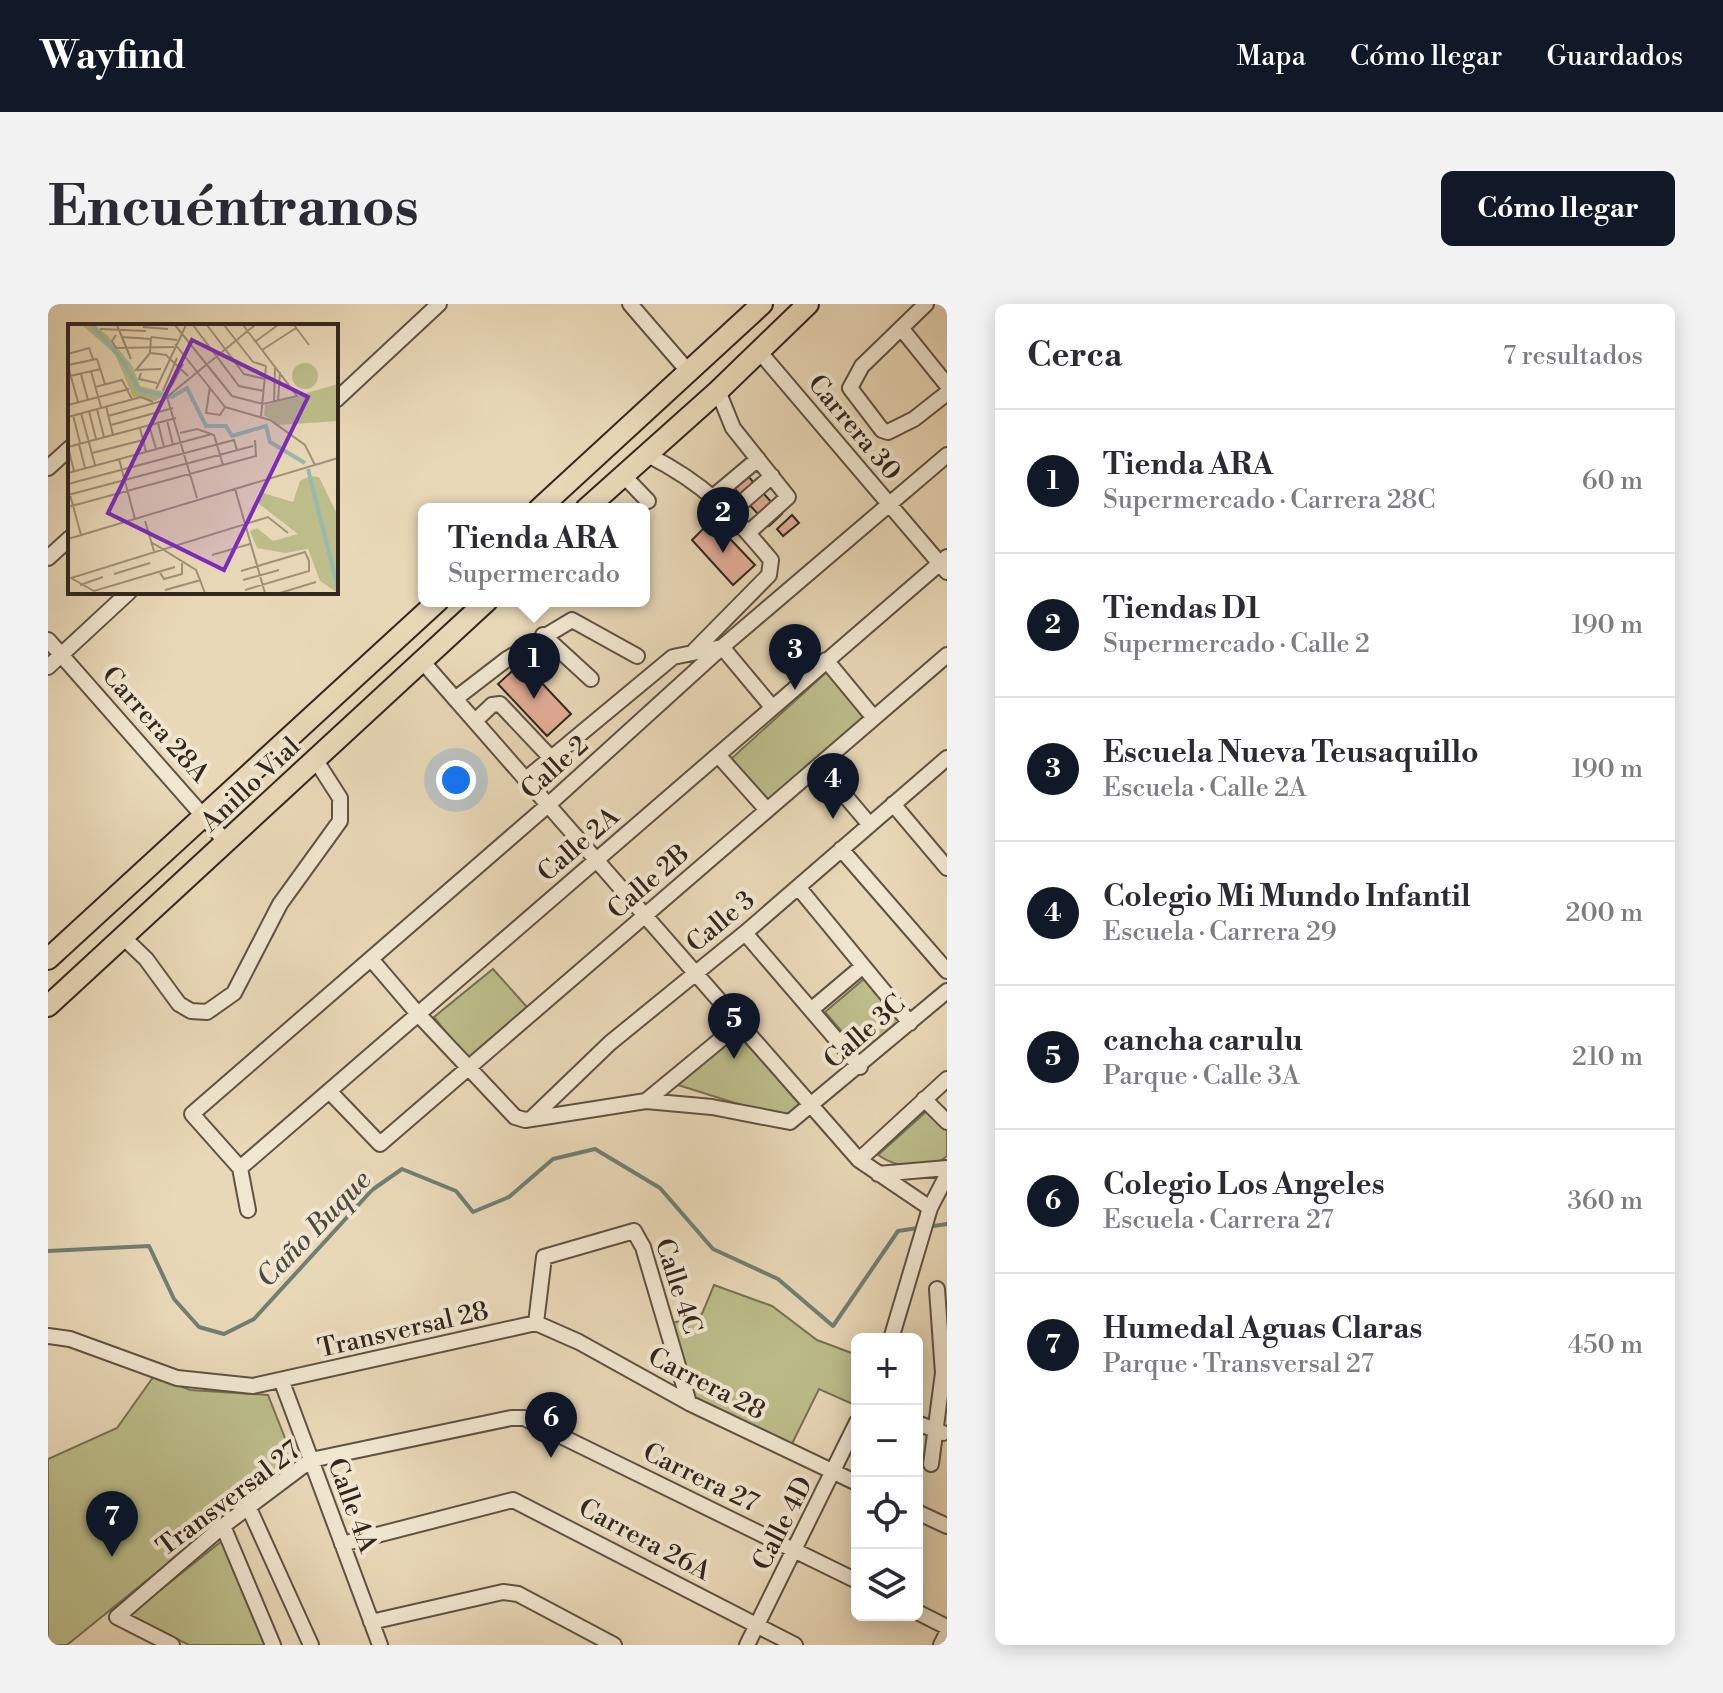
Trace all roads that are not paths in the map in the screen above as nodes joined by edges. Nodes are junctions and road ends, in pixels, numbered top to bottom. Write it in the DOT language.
graph roads {
  1 [pos="439,304"];
  2 [pos="630,304"];
  3 [pos="762,304"];
  4 [pos="808,304"];
  5 [pos="926,304"];
  6 [pos="901,328"];
  7 [pos="758,350"];
  8 [pos="688,371"];
  9 [pos="947,385"];
  10 [pos="718,391"];
  11 [pos="947,393"];
  12 [pos="338,398"];
  13 [pos="68,450"];
  14 [pos="648,455"];
  15 [pos="947,455"];
  16 [pos="758,459"];
  17 [pos="48,468"];
  18 [pos="623,475"];
  19 [pos="772,476"];
  20 [pos="714,496"];
  21 [pos="648,501"];
  22 [pos="545,503"];
  23 [pos="593,503"];
  24 [pos="890,505"];
  25 [pos="730,513"];
  26 [pos="748,533"];
  27 [pos="68,540"];
  28 [pos="48,558"];
  29 [pos="945,564"];
  30 [pos="127,594"];
  31 [pos="431,607"];
  32 [pos="480,607"];
  33 [pos="543,635"];
  34 [pos="48,640"];
  35 [pos="722,647"];
  36 [pos="694,651"];
  37 [pos="61,655"];
  38 [pos="947,655"];
  39 [pos="637,656"];
  40 [pos="826,660"];
  41 [pos="422,661"];
  42 [pos="48,667"];
  43 [pos="591,679"];
  44 [pos="455,699"];
  45 [pos="772,707"];
  46 [pos="874,718"];
  47 [pos="475,721"];
  48 [pos="718,755"];
  49 [pos="551,758"];
  50 [pos="947,758"];
  51 [pos="315,759"];
  52 [pos="819,765"];
  53 [pos="526,779"];
  54 [pos="893,804"];
  55 [pos="548,805"];
  56 [pos="767,810"];
  57 [pos="205,815"];
  58 [pos="870,825"];
  59 [pos="226,842"];
  60 [pos="841,849"];
  61 [pos="598,859"];
  62 [pos="947,868"];
  63 [pos="798,887"];
  64 [pos="644,916"];
  65 [pos="745,933"];
  66 [pos="123,937"];
  67 [pos="48,959"];
  68 [pos="371,959"];
  69 [pos="863,966"];
  70 [pos="947,971"];
  71 [pos="694,975"];
  72 [pos="947,991"];
  73 [pos="48,1006"];
  74 [pos="812,1009"];
  75 [pos="418,1014"];
  76 [pos="910,1023"];
  77 [pos="737,1026"];
  78 [pos="860,1067"];
  79 [pos="468,1068"];
  80 [pos="947,1079"];
  81 [pos="329,1091"];
  82 [pos="924,1099"];
  83 [pos="646,1101"];
  84 [pos="811,1107"];
  85 [pos="529,1119"];
  86 [pos="947,1122"];
  87 [pos="859,1160"];
  88 [pos="240,1168"];
  89 [pos="947,1168"];
  90 [pos="878,1174"];
  91 [pos="947,1175"];
  92 [pos="248,1210"];
  93 [pos="929,1212"];
  94 [pos="937,1289"];
  95 [pos="944,1315"];
  96 [pos="536,1323"];
  97 [pos="893,1333"];
  98 [pos="48,1336"];
  99 [pos="282,1382"];
  100 [pos="689,1403"];
  101 [pos="524,1418"];
  102 [pos="923,1425"];
  103 [pos="942,1432"];
  104 [pos="851,1435"];
  105 [pos="311,1460"];
  106 [pos="931,1464"];
  107 [pos="834,1473"];
  108 [pos="851,1480"];
  109 [pos="248,1506"];
  110 [pos="923,1515"];
  111 [pos="223,1526"];
  112 [pos="947,1526"];
  113 [pos="342,1544"];
  114 [pos="795,1549"];
  115 [pos="851,1578"];
  116 [pos="923,1616"];
  117 [pos="371,1622"];
  118 [pos="757,1625"];
  119 [pos="947,1630"];
  120 [pos="172,1645"];
  121 [pos="273,1645"];
  122 [pos="311,1645"];
  123 [pos="380,1645"];
  124 [pos="614,1645"];
  125 [pos="747,1645"];
  126 [pos="795,1645"];
  127 [pos="941,1645"];
  1 -- 12 [label="street"];
  2 -- 8 [label="street"];
  3 -- 8 [label="highway"];
  4 -- 7 [label="highway"];
  5 -- 6 [label="street"];
  6 -- 9 [label="street"];
  6 -- 11 [label="street"];
  7 -- 10 [label="highway"];
  7 -- 24 [label="street, Carrera 30"];
  8 -- 22 [label="highway"];
  10 -- 14 [label="highway"];
  10 -- 16 [label="street"];
  13 -- 17 [label="street"];
  14 -- 18 [label="highway"];
  14 -- 20 [label="street"];
  15 -- 24 [label="street, Calle 2"];
  16 -- 19 [label="street"];
  16 -- 20 [label="street"];
  18 -- 21 [label="street"];
  18 -- 23 [label="highway"];
  19 -- 25 [label="street"];
  19 -- 26 [label="street"];
  20 -- 25 [label="street"];
  24 -- 29 [label="street, Carrera 30"];
  24 -- 35 [label="street, Calle 2"];
  25 -- 26 [label="street"];
  26 -- 36 [label="street"];
  27 -- 28 [label="street"];
  29 -- 40 [label="street, Calle 2A"];
  30 -- 37 [label="street"];
  31 -- 57 [label="highway, Anillo Vial"];
  32 -- 41 [label="highway, Anillo Vial"];
  33 -- 39 [label="street"];
  33 -- 43 [label="street"];
  33 -- 44 [label="street"];
  34 -- 37 [label="street, Carrera 28A"];
  35 -- 36 [label="street"];
  35 -- 45 [label="street"];
  35 -- 55 [label="street, Calle 2"];
  36 -- 49 [label="street"];
  37 -- 42 [label="street"];
  37 -- 57 [label="street, Carrera 28A"];
  38 -- 46 [label="street, Calle 2B"];
  40 -- 45 [label="street, Calle 2A"];
  40 -- 46 [label="street"];
  41 -- 44 [label="street"];
  41 -- 51 [label="highway, Anillo Vial"];
  44 -- 47 [label="street"];
  45 -- 48 [label="street, Calle 2A"];
  46 -- 52 [label="street, Calle 2B"];
  47 -- 49 [label="street"];
  47 -- 53 [label="street"];
  48 -- 56 [label="street"];
  48 -- 61 [label="street, Calle 2A"];
  49 -- 53 [label="street"];
  50 -- 54 [label="street, Calle 3"];
  51 -- 59 [label="highway, Anillo Vial"];
  51 -- 66 [label="street"];
  52 -- 56 [label="street, Calle 2B"];
  52 -- 58 [label="street"];
  53 -- 55 [label="street"];
  54 -- 58 [label="street, Calle 3"];
  54 -- 62 [label="street"];
  55 -- 61 [label="street"];
  55 -- 68 [label="street, Calle 2"];
  56 -- 64 [label="street, Calle 2B"];
  57 -- 59 [label="street, Carrera 28A"];
  57 -- 67 [label="highway, Anillo Vial"];
  58 -- 60 [label="street, Calle 3"];
  59 -- 66 [label="highway, Anillo Vial"];
  60 -- 63 [label="street, Calle 3"];
  60 -- 70 [label="street"];
  61 -- 64 [label="street"];
  61 -- 75 [label="street, Calle 2A"];
  63 -- 65 [label="street, Calle 3"];
  63 -- 69 [label="street"];
  64 -- 71 [label="street"];
  64 -- 79 [label="street, Calle 2B"];
  65 -- 71 [label="street, Calle 3"];
  65 -- 74 [label="street"];
  66 -- 73 [label="highway, Anillo Vial"];
  68 -- 75 [label="street"];
  68 -- 88 [label="street, Calle 2"];
  69 -- 74 [label="street"];
  69 -- 76 [label="street"];
  71 -- 77 [label="street"];
  71 -- 85 [label="street, Calle 3"];
  72 -- 76 [label="street, Calle 3C"];
  74 -- 78 [label="street"];
  75 -- 79 [label="street"];
  75 -- 81 [label="street, Calle 2A"];
  76 -- 78 [label="street, Calle 3C"];
  77 -- 83 [label="street"];
  77 -- 84 [label="street"];
  78 -- 84 [label="street, Calle 3C"];
  79 -- 81 [label="street, Calle 2B"];
  79 -- 85 [label="street"];
  80 -- 82 [label="street"];
  81 -- 88 [label="street, Calle 2A"];
  82 -- 86 [label="street"];
  82 -- 87 [label="street"];
  83 -- 84 [label="street, Calle 3C"];
  83 -- 85 [label="street, Calle 3C"];
  84 -- 87 [label="street"];
  87 -- 90 [label="street"];
  88 -- 92 [label="street"];
  89 -- 90 [label="street"];
  90 -- 93 [label="street"];
  91 -- 93 [label="street"];
  93 -- 97 [label="street"];
  94 -- 95 [label="street"];
  95 -- 103 [label="street"];
  96 -- 99 [label="street, Transversal 28"];
  96 -- 100 [label="street, Carrera 28"];
  96 -- 100 [label="street, Calle 4C"];
  98 -- 99 [label="street, Transversal 28"];
  99 -- 105 [label="street, Calle 4A"];
  100 -- 107 [label="street, Carrera 28"];
  101 -- 105 [label="street, Transversal 27"];
  101 -- 114 [label="street, Carrera 27"];
  102 -- 103 [label="street"];
  103 -- 106 [label="street"];
  104 -- 107 [label="street, Calle 4D"];
  105 -- 109 [label="street, Transversal 27"];
  105 -- 113 [label="street, Calle 4A"];
  107 -- 108 [label="street, Carrera 28"];
  107 -- 114 [label="street, Calle 4D"];
  109 -- 111 [label="street, Transversal 27"];
  109 -- 122 [label="street"];
  110 -- 112 [label="street"];
  111 -- 120 [label="street, Transversal 27"];
  111 -- 121 [label="street"];
  113 -- 117 [label="street, Calle 4A"];
  113 -- 118 [label="street, Carrera 26A"];
  114 -- 115 [label="street, Carrera 27"];
  114 -- 118 [label="street, Calle 4D"];
  116 -- 119 [label="street"];
  117 -- 123 [label="street, Calle 4A"];
  117 -- 124 [label="street"];
  118 -- 125 [label="street, Calle 4D"];
  118 -- 126 [label="street, Carrera 26A"];
  119 -- 127 [label="street"];
}
